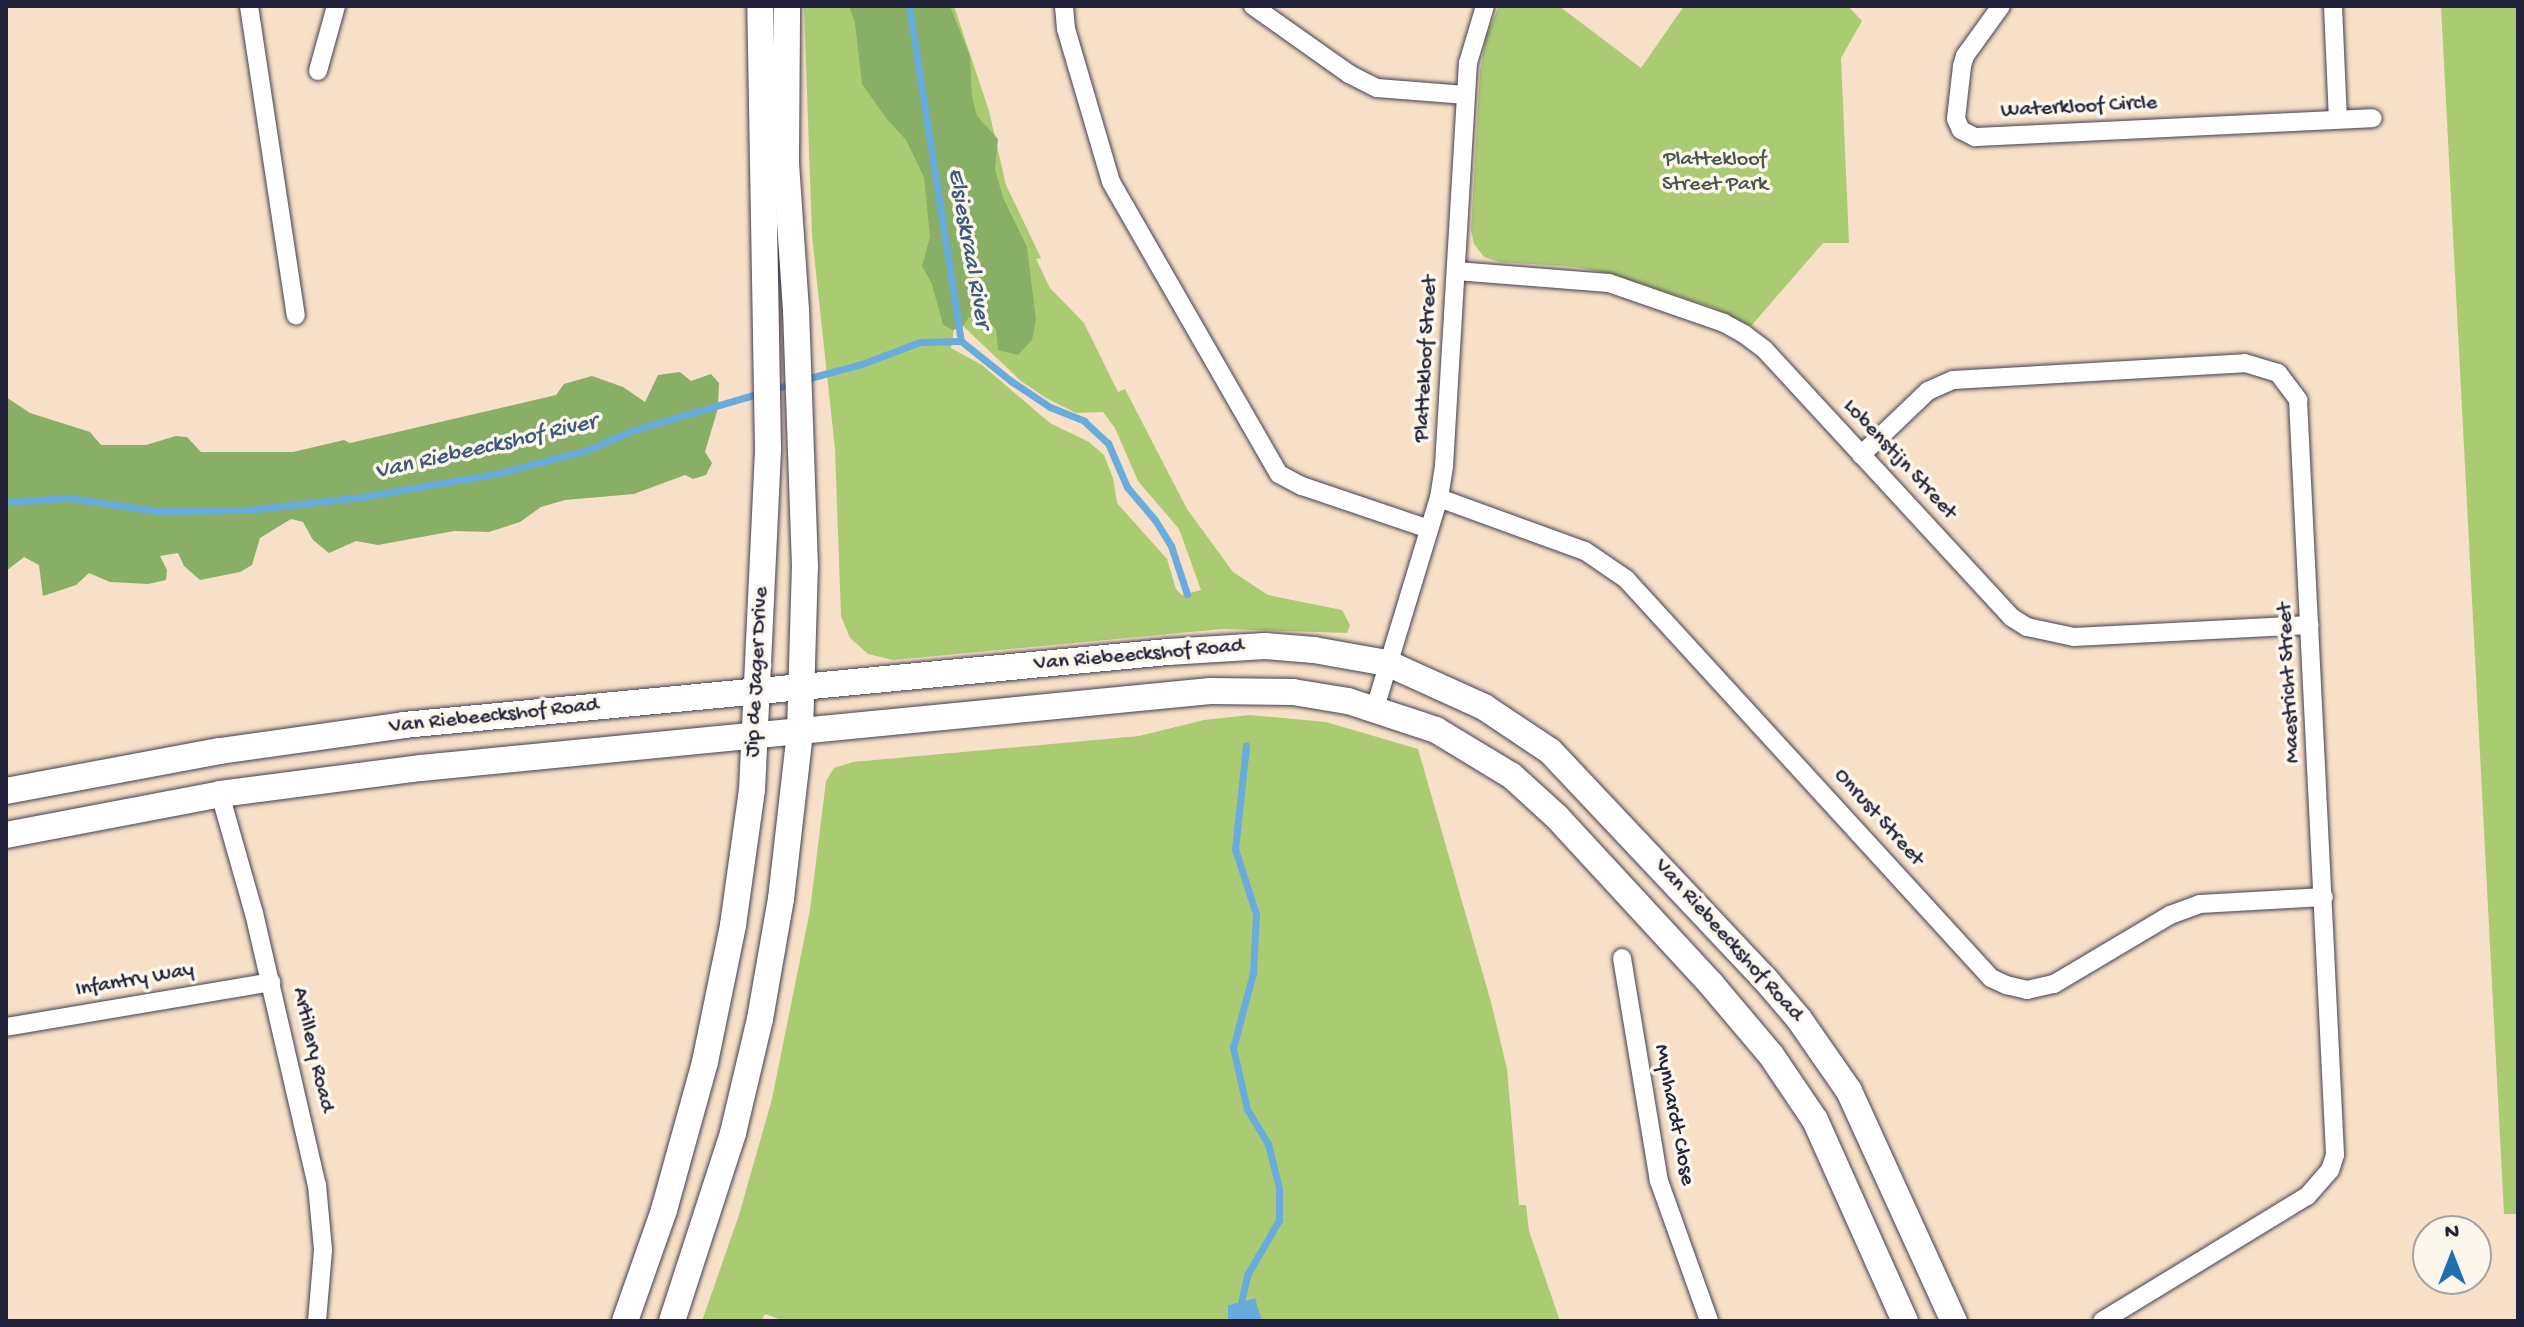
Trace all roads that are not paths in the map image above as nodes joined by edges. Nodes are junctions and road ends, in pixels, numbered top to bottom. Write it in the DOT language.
graph roads {
  1 [pos="249,6"];
  2 [pos="336,6"];
  3 [pos="746,6"];
  4 [pos="760,6"];
  5 [pos="787,6"];
  6 [pos="1064,6"];
  7 [pos="1253,6"];
  8 [pos="1485,6"];
  9 [pos="2001,6"];
  10 [pos="2333,6"];
  11 [pos="318,71"];
  12 [pos="1466,95"];
  13 [pos="2373,118"];
  14 [pos="2338,119"];
  15 [pos="766,235"];
  16 [pos="1456,271"];
  17 [pos="296,315"];
  18 [pos="1861,455"];
  19 [pos="1439,498"];
  20 [pos="1429,529"];
  21 [pos="2310,625"];
  22 [pos="1387,663"];
  23 [pos="802,686"];
  24 [pos="759,691"];
  25 [pos="1375,708"];
  26 [pos="800,733"];
  27 [pos="756,737"];
  28 [pos="6,791"];
  29 [pos="220,794"];
  30 [pos="6,835"];
  31 [pos="2324,897"];
  32 [pos="1622,958"];
  33 [pos="271,982"];
  34 [pos="6,1027"];
  35 [pos="317,1321"];
  36 [pos="625,1321"];
  37 [pos="672,1321"];
  38 [pos="1709,1321"];
  39 [pos="1905,1321"];
  40 [pos="1954,1321"];
  41 [pos="2102,1321"];
  1 -- 17 [label="street"];
  2 -- 11 [label="street"];
  3 -- 15 [label="street"];
  4 -- 15 [label="street, Jip de Jager Drive"];
  5 -- 23 [label="street, Jip de Jager Drive"];
  6 -- 20 [label="street"];
  7 -- 12 [label="street"];
  8 -- 12 [label="street, Plattekloof Street"];
  9 -- 14 [label="street, Waterkloof Circle"];
  10 -- 14 [label="street"];
  12 -- 16 [label="street, Plattekloof Street"];
  13 -- 14 [label="street, Waterkloof Circle"];
  15 -- 24 [label="street, Jip de Jager Drive"];
  16 -- 18 [label="street, Lobenstijn Street"];
  16 -- 19 [label="street, Plattekloof Street"];
  18 -- 21 [label="street, Lobenstijn Street"];
  18 -- 21 [label="street, Maestricht Street"];
  19 -- 20 [label="street, Plattekloof Street"];
  19 -- 31 [label="street, Onrust Street"];
  20 -- 22 [label="street, Plattekloof Street"];
  21 -- 31 [label="street, Maestricht Street"];
  22 -- 23 [label="street, Van Riebeeckshof Road"];
  22 -- 25 [label="street, Plattekloof Street"];
  22 -- 40 [label="street, Van Riebeeckshof Road"];
  23 -- 24 [label="street, Van Riebeeckshof Road"];
  23 -- 26 [label="street, Jip de Jager Drive"];
  24 -- 27 [label="street, Jip de Jager Drive"];
  24 -- 28 [label="street, Van Riebeeckshof Road"];
  25 -- 26 [label="street, Van Riebeeckshof Road"];
  25 -- 39 [label="street, Van Riebeeckshof Road"];
  26 -- 27 [label="street, Van Riebeeckshof Road"];
  26 -- 37 [label="street, Jip de Jager Drive"];
  27 -- 29 [label="street, Van Riebeeckshof Road"];
  27 -- 36 [label="street, Jip de Jager Drive"];
  29 -- 30 [label="street, Van Riebeeckshof Road"];
  29 -- 33 [label="street, Artillery Road"];
  31 -- 41 [label="street, Maestricht Street"];
  32 -- 38 [label="street, Mynhardt Close"];
  33 -- 34 [label="street, Infantry Way"];
  33 -- 35 [label="street, Artillery Road"];
}
